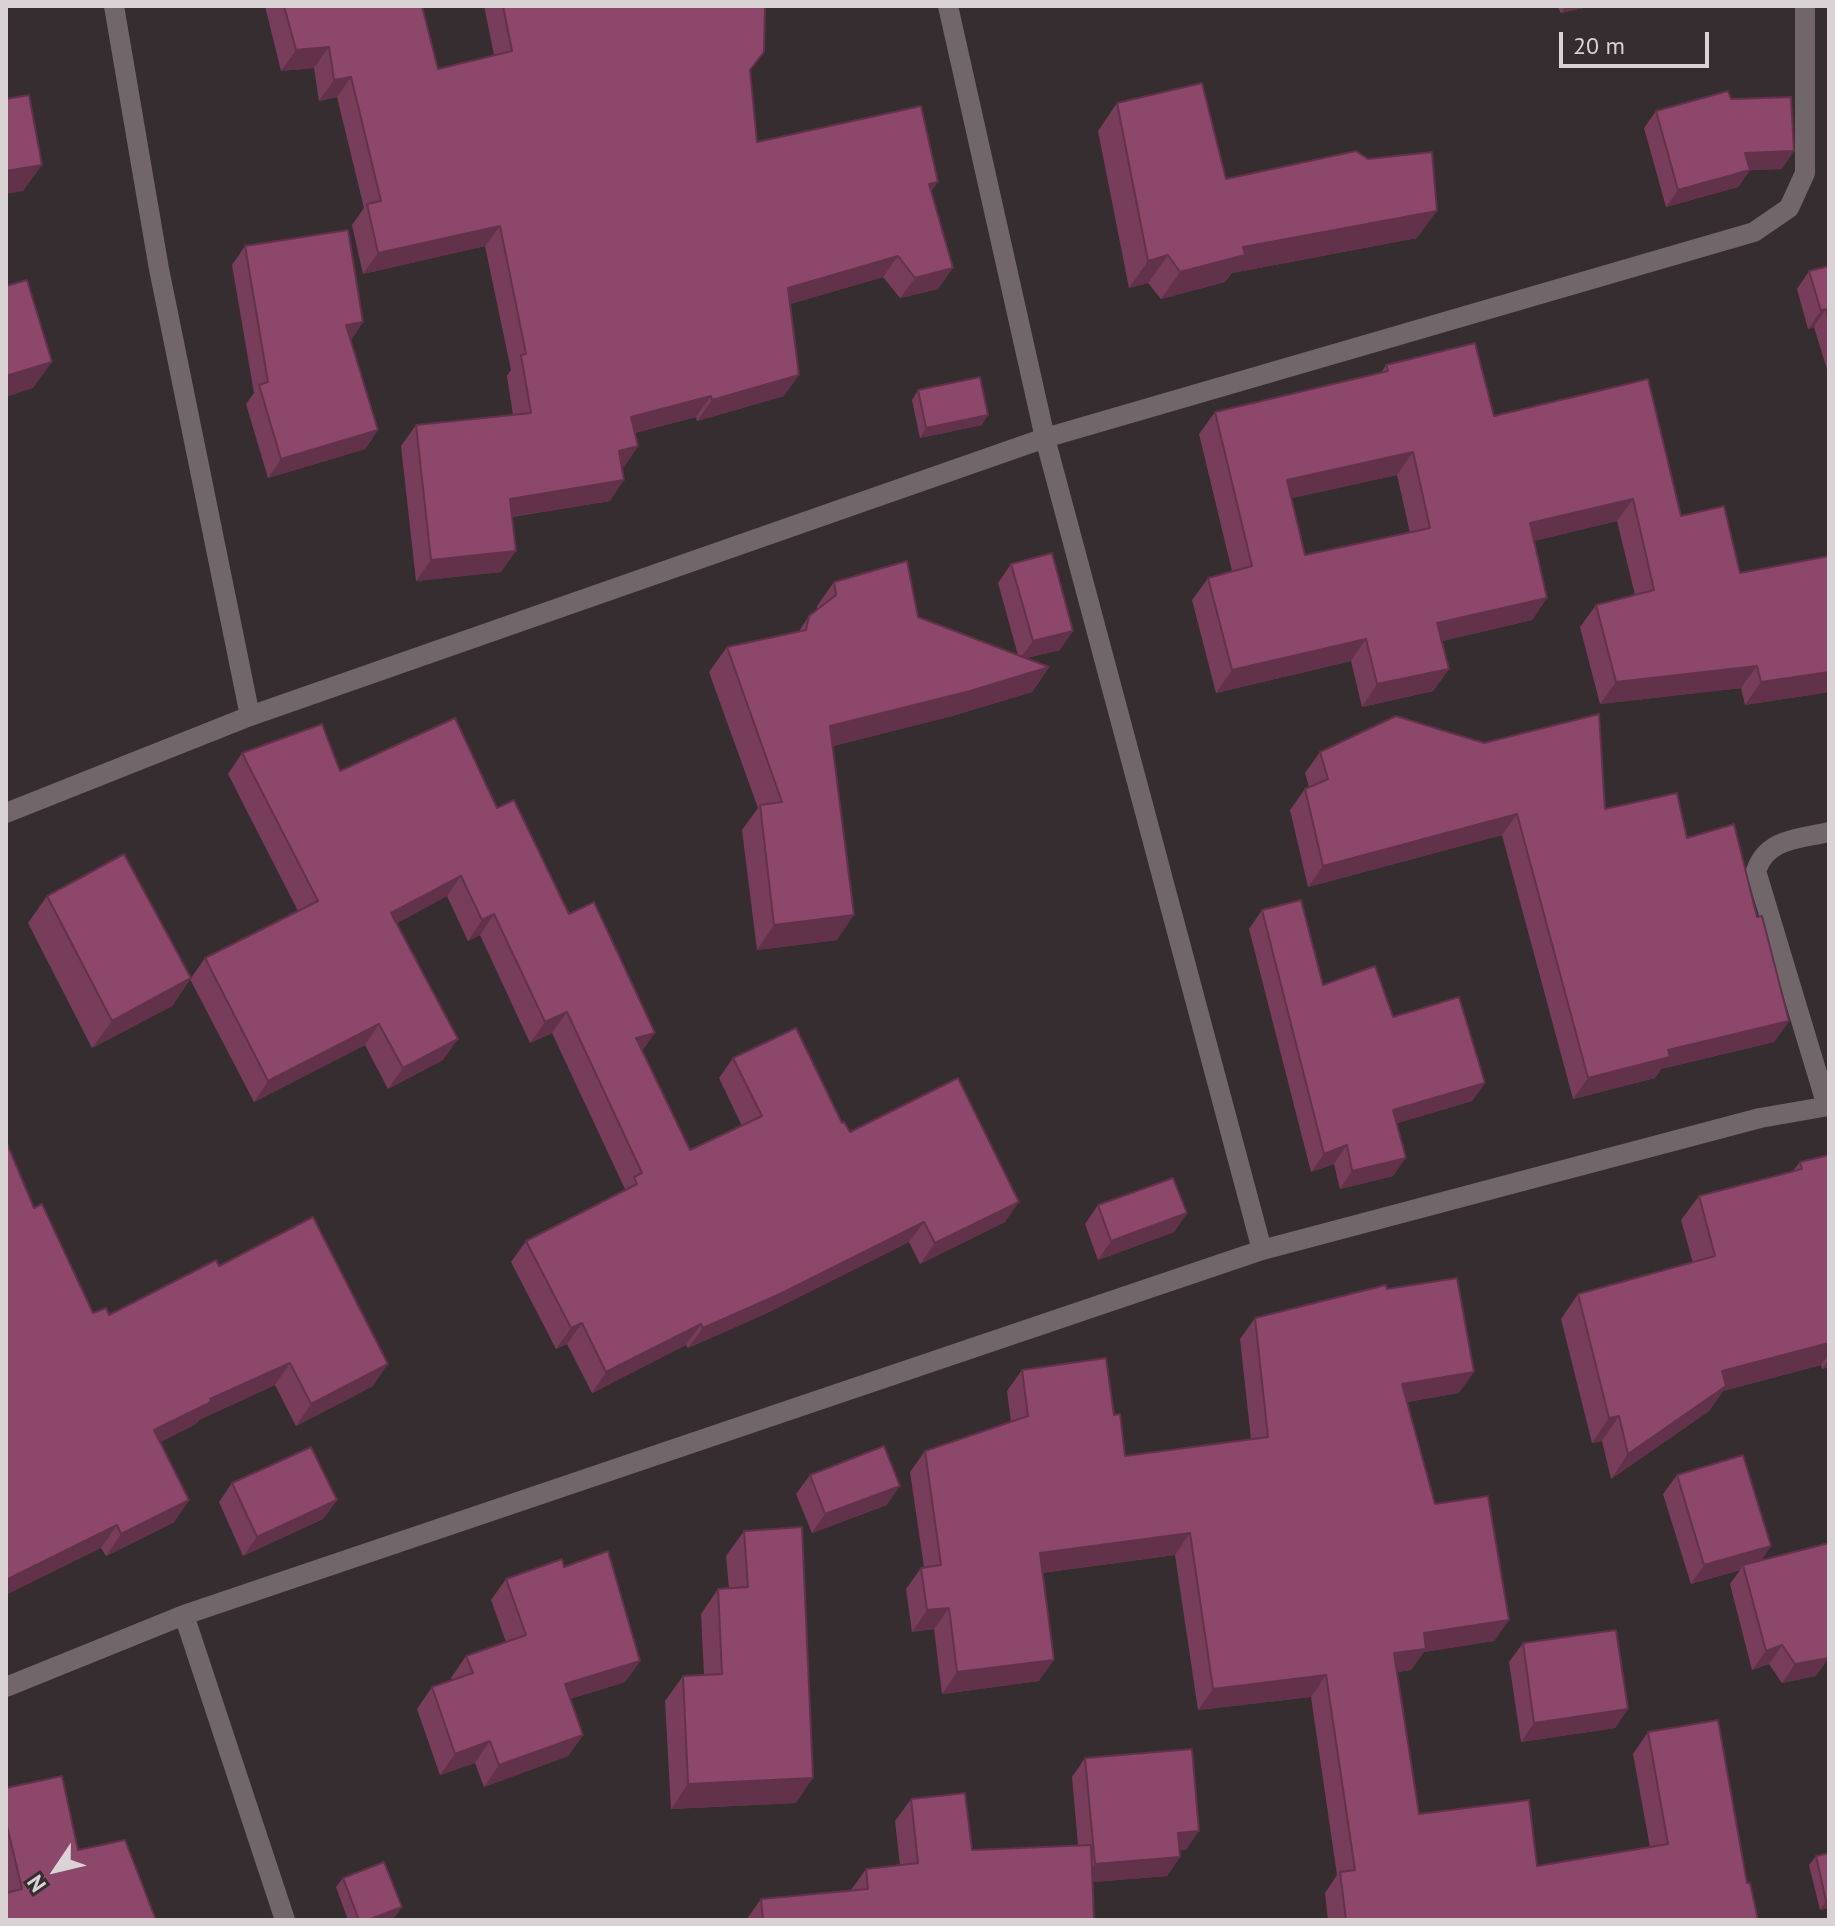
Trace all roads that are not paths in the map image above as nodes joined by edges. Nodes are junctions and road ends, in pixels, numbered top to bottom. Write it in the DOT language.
graph roads {
  1 [pos="114,6"];
  2 [pos="948,6"];
  3 [pos="1805,6"];
  4 [pos="1045,438"];
  5 [pos="250,716"];
  6 [pos="6,813"];
  7 [pos="1829,832"];
  8 [pos="1828,1106"];
  9 [pos="1262,1250"];
  10 [pos="184,1615"];
  11 [pos="6,1687"];
  12 [pos="285,1920"];
  1 -- 5 [label="street"];
  2 -- 4 [label="street"];
  3 -- 4 [label="street"];
  4 -- 5 [label="street"];
  4 -- 9 [label="street"];
  5 -- 6 [label="street"];
  7 -- 8 [label="street"];
  8 -- 9 [label="street"];
  9 -- 10 [label="street"];
  10 -- 11 [label="street"];
  10 -- 12 [label="street"];
}
